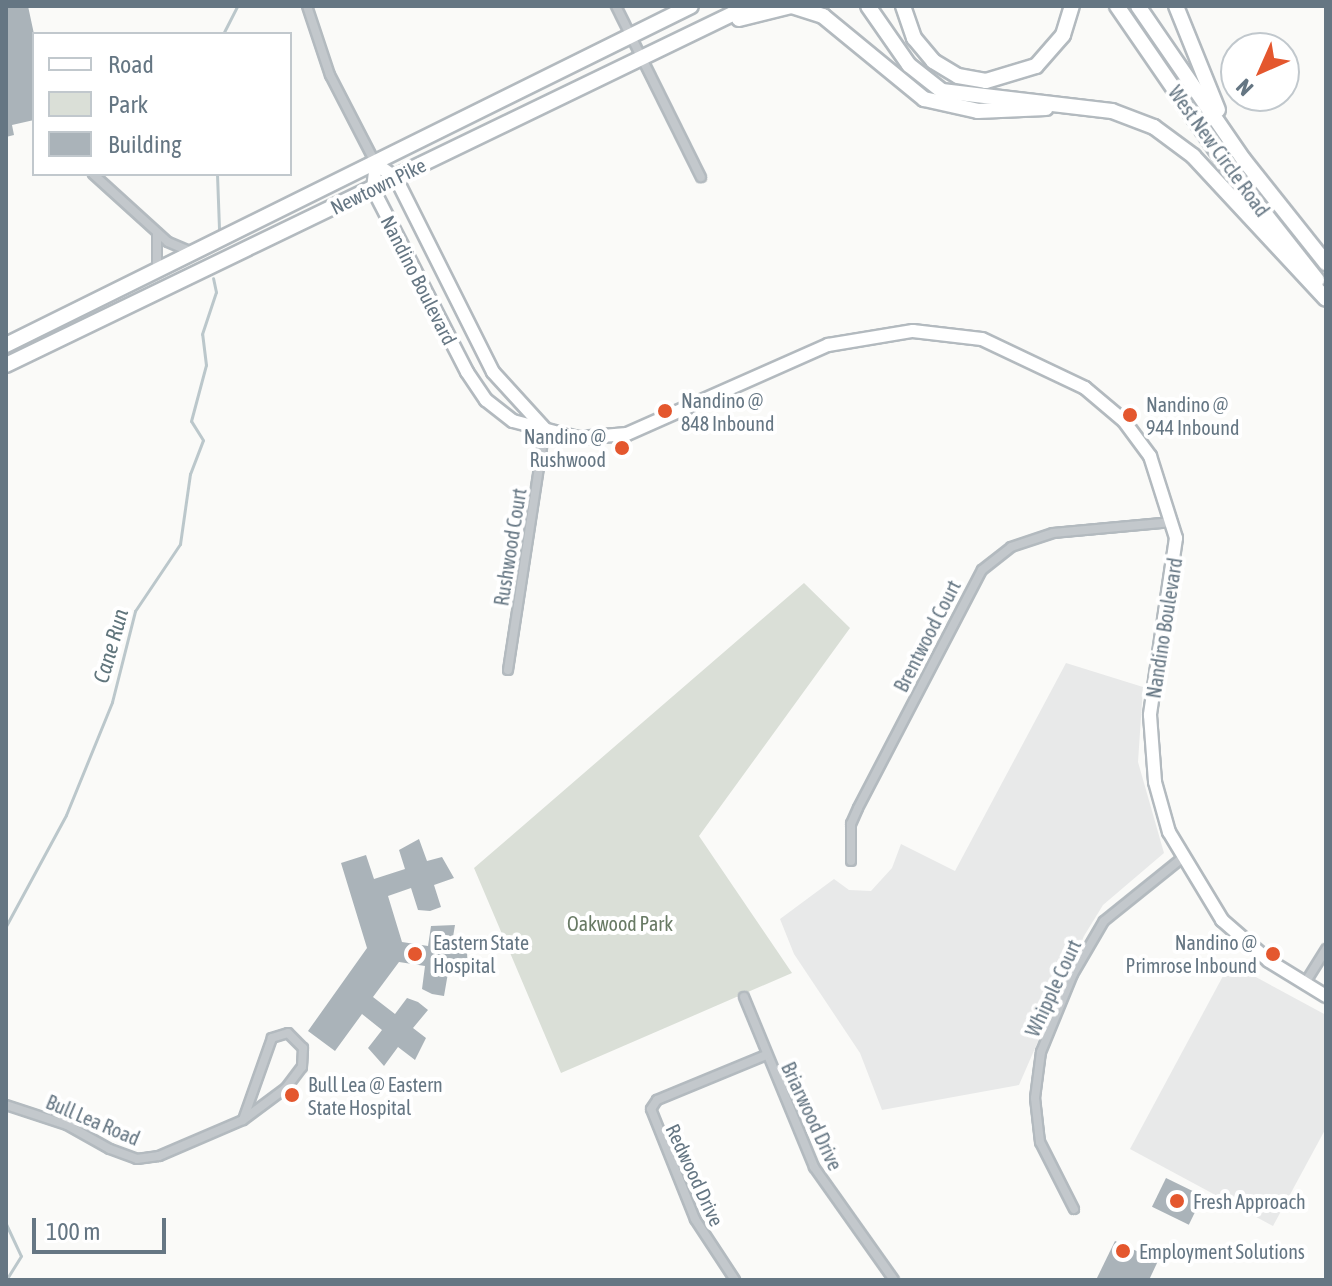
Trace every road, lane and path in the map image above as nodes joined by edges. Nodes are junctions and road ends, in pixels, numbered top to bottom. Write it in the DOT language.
graph roads {
  1 [pos="307,6"];
  2 [pos="616,6"];
  3 [pos="691,6"];
  4 [pos="749,6"];
  5 [pos="792,6"];
  6 [pos="868,6"];
  7 [pos="903,6"];
  8 [pos="1072,6"];
  9 [pos="1117,6"];
  10 [pos="1138,6"];
  11 [pos="1176,6"];
  12 [pos="630,37"];
  13 [pos="686,38"];
  14 [pos="641,61"];
  15 [pos="1054,106"];
  16 [pos="1244,160"];
  17 [pos="376,164"];
  18 [pos="95,176"];
  19 [pos="701,177"];
  20 [pos="396,178"];
  21 [pos="373,189"];
  22 [pos="157,232"];
  23 [pos="200,251"];
  24 [pos="1326,263"];
  25 [pos="157,272"];
  26 [pos="1326,292"];
  27 [pos="1326,299"];
  28 [pos="10,342"];
  29 [pos="6,365"];
  30 [pos="545,429"];
  31 [pos="1173,522"];
  32 [pos="508,670"];
  33 [pos="1181,859"];
  34 [pos="851,861"];
  35 [pos="1326,949"];
  36 [pos="1305,983"];
  37 [pos="1326,994"];
  38 [pos="744,997"];
  39 [pos="766,1055"];
  40 [pos="8,1105"];
  41 [pos="243,1120"];
  42 [pos="1074,1209"];
  43 [pos="735,1280"];
  44 [pos="894,1280"];
  1 -- 17 [label="street"];
  2 -- 12 [label="street"];
  3 -- 12 [label="highway, Newtown Pike"];
  4 -- 13 [label="highway, Newtown Pike"];
  5 -- 13 [label="highway"];
  5 -- 15 [label="highway"];
  6 -- 15 [label="highway"];
  7 -- 8 [label="highway"];
  9 -- 26 [label="highway, West New Circle Road"];
  10 -- 16 [label="highway, West New Circle Road"];
  11 -- 16 [label="highway"];
  12 -- 14 [label="street"];
  12 -- 17 [label="highway, Newtown Pike"];
  13 -- 14 [label="highway, Newtown Pike"];
  14 -- 19 [label="street"];
  14 -- 20 [label="highway, Newtown Pike"];
  15 -- 27 [label="highway"];
  16 -- 24 [label="highway, West New Circle Road"];
  17 -- 20 [label="street, Nandino Boulevard"];
  17 -- 21 [label="street"];
  17 -- 23 [label="highway, Newtown Pike"];
  18 -- 22 [label="street"];
  20 -- 21 [label="highway, Newtown Pike"];
  20 -- 30 [label="street, Nandino Boulevard"];
  21 -- 29 [label="highway, Newtown Pike"];
  21 -- 30 [label="street, Nandino Boulevard"];
  22 -- 23 [label="street"];
  22 -- 25 [label="street"];
  23 -- 25 [label="highway, Newtown Pike"];
  25 -- 28 [label="highway, Newtown Pike"];
  30 -- 31 [label="street, Nandino Boulevard"];
  30 -- 32 [label="street, Rushwood Court"];
  31 -- 33 [label="street, Nandino Boulevard"];
  31 -- 34 [label="street, Brentwood Court"];
  33 -- 36 [label="street, Nandino Boulevard"];
  33 -- 42 [label="street, Whipple Court"];
  35 -- 36 [label="street"];
  36 -- 37 [label="street, Nandino Boulevard"];
  38 -- 39 [label="street, Briarwood Drive"];
  39 -- 43 [label="street, Redwood Drive"];
  39 -- 44 [label="street, Briarwood Drive"];
  40 -- 41 [label="street, Bull Lea Road"];
  41 -- 41 [label="street, Bull Lea Road"];
}
